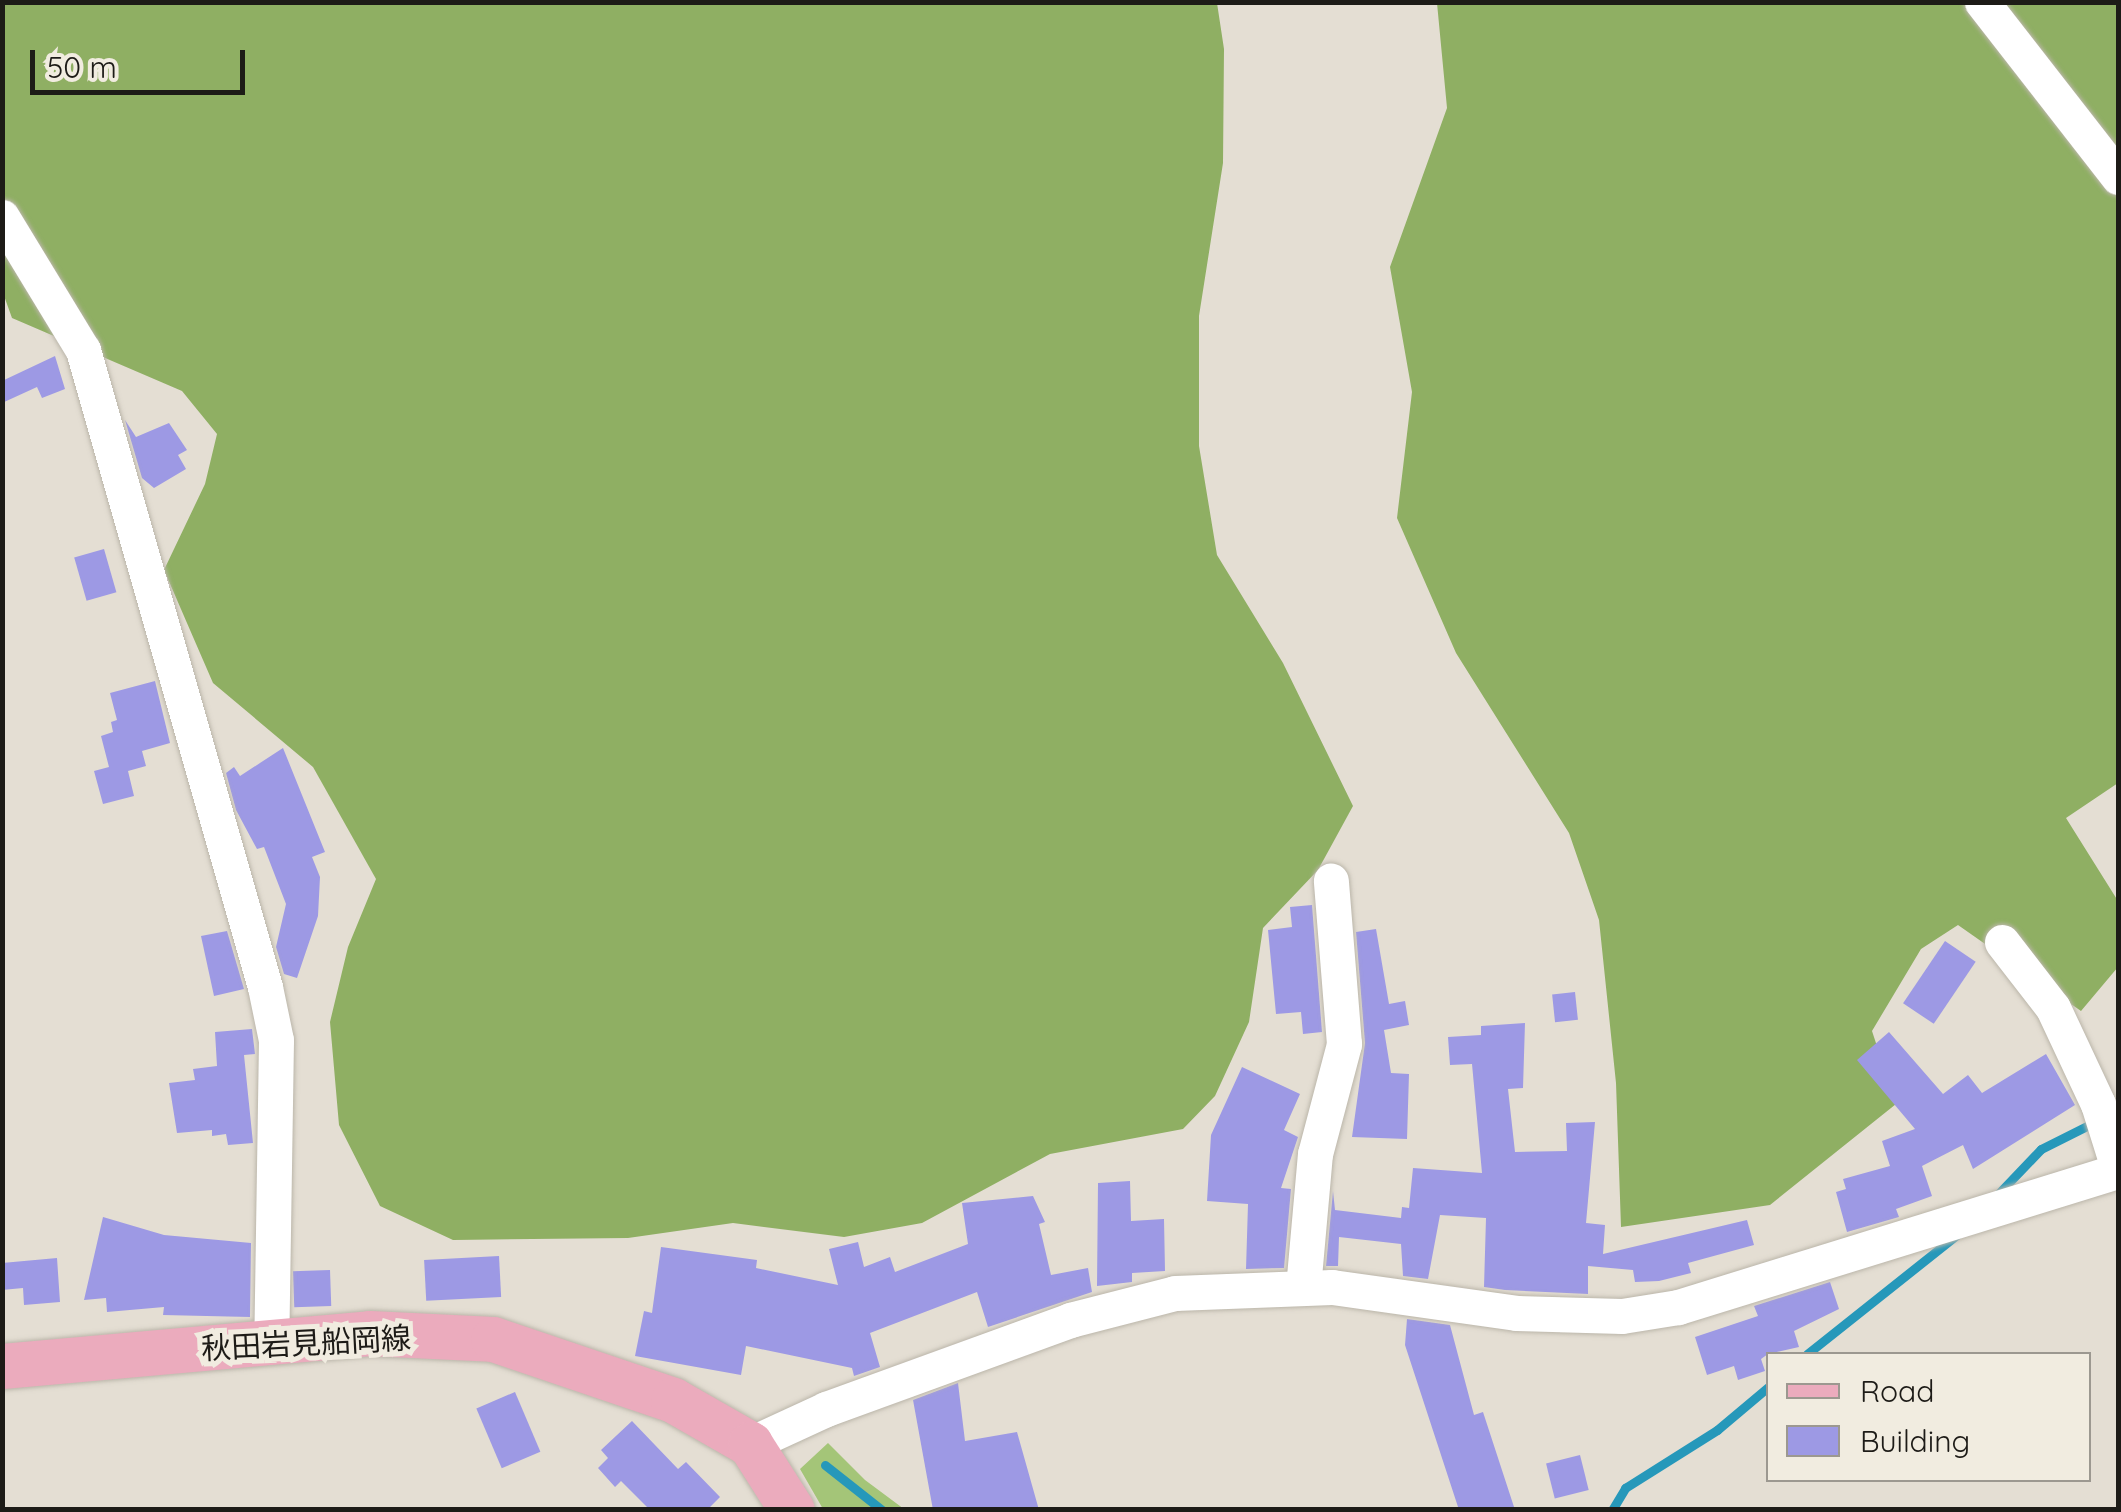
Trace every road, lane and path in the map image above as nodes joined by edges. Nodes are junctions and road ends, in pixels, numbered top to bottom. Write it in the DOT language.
graph roads {
  1 [pos="1982,2"];
  2 [pos="2118,177"];
  3 [pos="2,218"];
  4 [pos="1330,881"];
  5 [pos="2002,942"];
  6 [pos="2115,1159"];
  7 [pos="1303,1288"];
  8 [pos="270,1344"];
  9 [pos="2,1366"];
  10 [pos="750,1444"];
  11 [pos="792,1510"];
  1 -- 2 [label="street"];
  3 -- 8 [label="street"];
  4 -- 7 [label="street"];
  5 -- 6 [label="street"];
  6 -- 7 [label="street"];
  7 -- 10 [label="street"];
  8 -- 9 [label="main road, 秋田岩見船岡線"];
  8 -- 10 [label="main road, 秋田岩見船岡線"];
  10 -- 11 [label="main road, 秋田岩見船岡線"];
}
